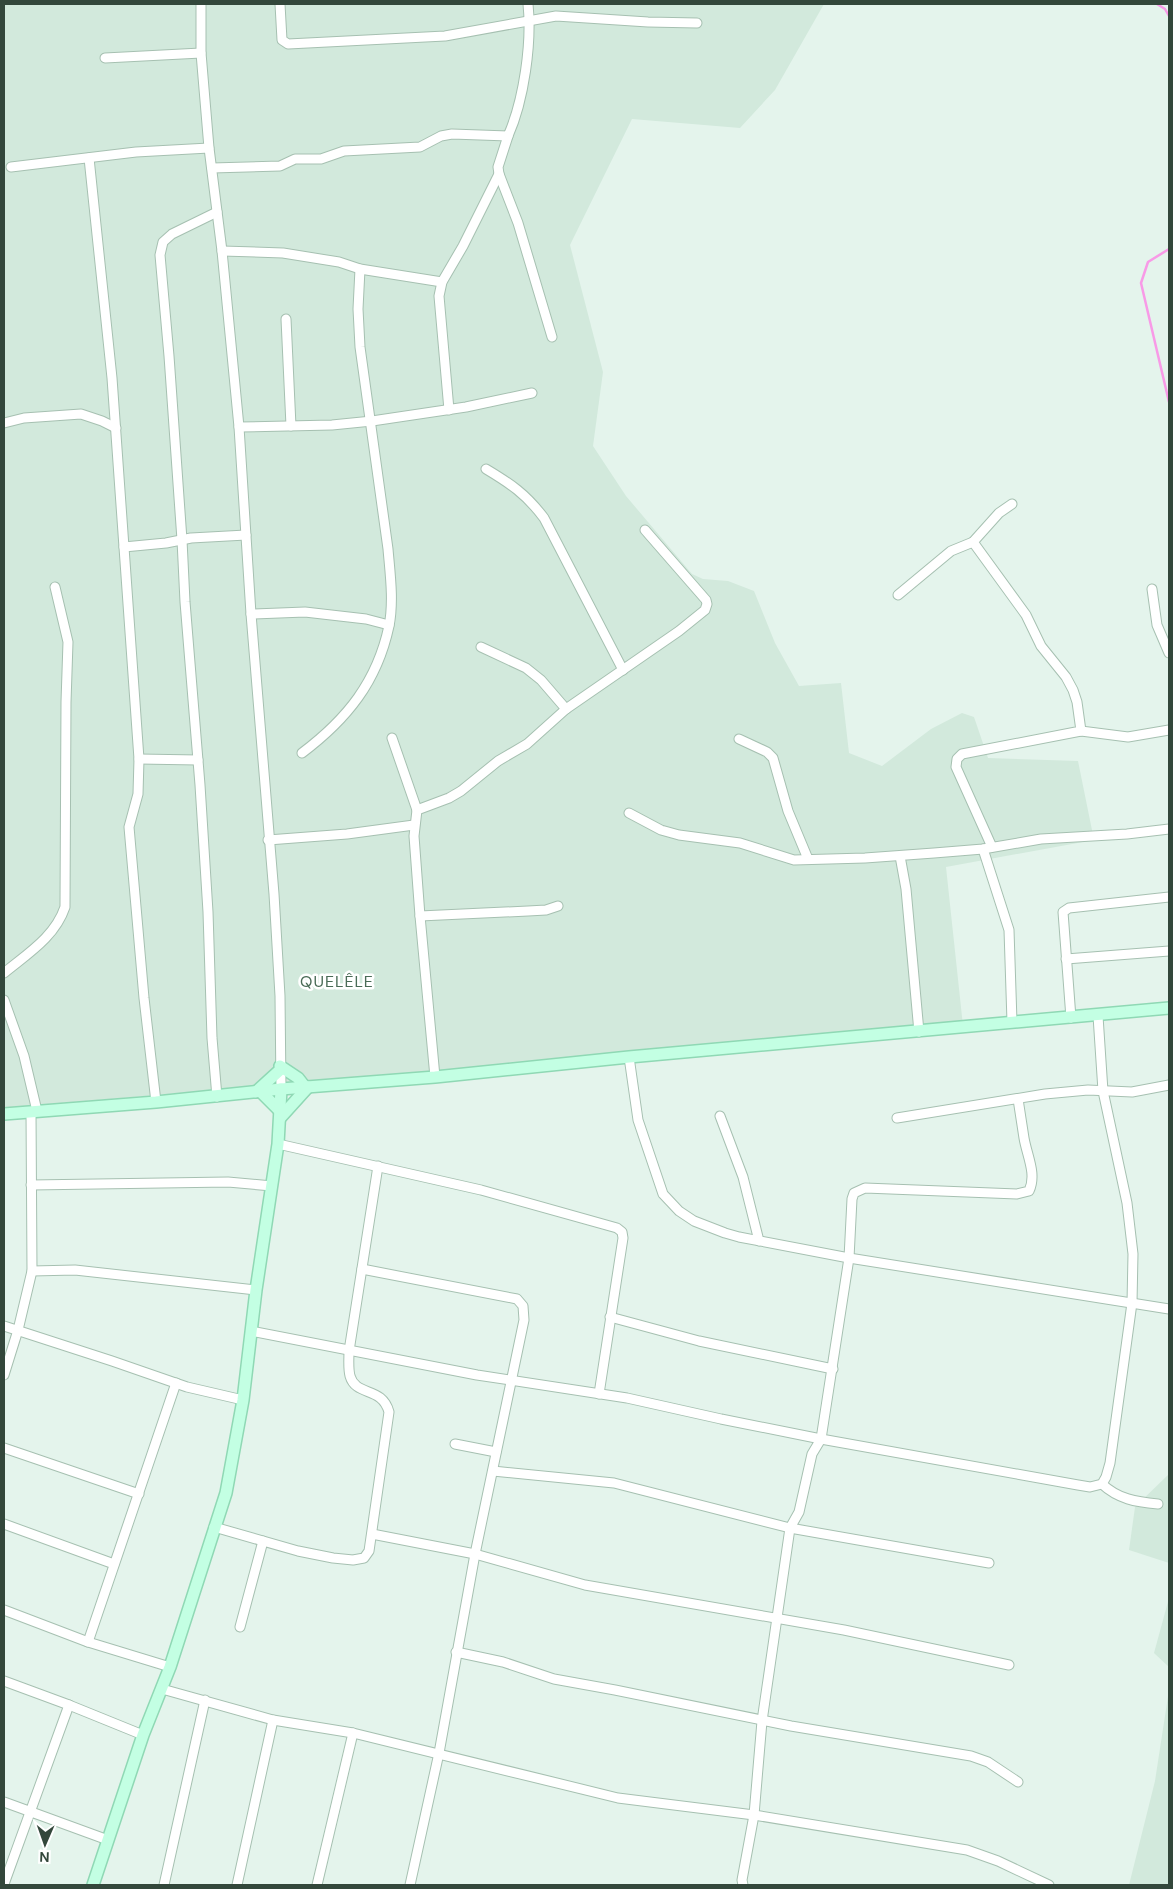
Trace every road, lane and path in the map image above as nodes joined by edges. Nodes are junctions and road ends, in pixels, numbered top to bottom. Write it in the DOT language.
graph roads {
  1 [pos="201,4"];
  2 [pos="280,4"];
  3 [pos="528,4"];
  4 [pos="530,20"];
  5 [pos="697,22"];
  6 [pos="201,54"];
  7 [pos="105,58"];
  8 [pos="508,136"];
  9 [pos="209,148"];
  10 [pos="89,158"];
  11 [pos="11,167"];
  12 [pos="212,168"];
  13 [pos="499,174"];
  14 [pos="218,212"];
  15 [pos="222,251"];
  16 [pos="360,269"];
  17 [pos="442,282"];
  18 [pos="286,319"];
  19 [pos="552,337"];
  20 [pos="532,393"];
  21 [pos="449,410"];
  22 [pos="372,421"];
  23 [pos="4,423"];
  24 [pos="291,426"];
  25 [pos="239,427"];
  26 [pos="116,428"];
  27 [pos="486,469"];
  28 [pos="1012,504"];
  29 [pos="645,530"];
  30 [pos="246,535"];
  31 [pos="182,540"];
  32 [pos="973,542"];
  33 [pos="124,547"];
  34 [pos="55,587"];
  35 [pos="1152,589"];
  36 [pos="898,595"];
  37 [pos="251,614"];
  38 [pos="389,625"];
  39 [pos="481,647"];
  40 [pos="1169,653"];
  41 [pos="623,670"];
  42 [pos="566,709"];
  43 [pos="1169,730"];
  44 [pos="1081,731"];
  45 [pos="392,738"];
  46 [pos="739,739"];
  47 [pos="302,753"];
  48 [pos="139,759"];
  49 [pos="198,760"];
  50 [pos="417,810"];
  51 [pos="629,813"];
  52 [pos="414,825"];
  53 [pos="1169,829"];
  54 [pos="268,840"];
  55 [pos="988,848"];
  56 [pos="900,856"];
  57 [pos="808,860"];
  58 [pos="1169,897"];
  59 [pos="558,906"];
  60 [pos="420,916"];
  61 [pos="1169,951"];
  62 [pos="1066,958"];
  63 [pos="4,974"];
  64 [pos="4,1000"];
  65 [pos="1169,1008"];
  66 [pos="1098,1016"];
  67 [pos="1071,1018"];
  68 [pos="1012,1022"];
  69 [pos="919,1032"];
  70 [pos="629,1057"];
  71 [pos="280,1068"];
  72 [pos="435,1077"];
  73 [pos="1169,1085"];
  74 [pos="307,1087"];
  75 [pos="281,1089"];
  76 [pos="1103,1091"];
  77 [pos="259,1092"];
  78 [pos="217,1097"];
  79 [pos="1018,1099"];
  80 [pos="156,1102"];
  81 [pos="34,1111"];
  82 [pos="4,1114"];
  83 [pos="280,1114"];
  84 [pos="720,1116"];
  85 [pos="896,1118"];
  86 [pos="278,1144"];
  87 [pos="378,1166"];
  88 [pos="31,1185"];
  89 [pos="272,1186"];
  90 [pos="759,1241"];
  91 [pos="849,1258"];
  92 [pos="362,1269"];
  93 [pos="32,1271"];
  94 [pos="256,1290"];
  95 [pos="1132,1303"];
  96 [pos="1169,1309"];
  97 [pos="610,1317"];
  98 [pos="4,1326"];
  99 [pos="18,1330"];
  100 [pos="251,1331"];
  101 [pos="349,1351"];
  102 [pos="833,1369"];
  103 [pos="4,1374"];
  104 [pos="511,1380"];
  105 [pos="176,1383"];
  106 [pos="600,1394"];
  107 [pos="243,1400"];
  108 [pos="821,1439"];
  109 [pos="455,1444"];
  110 [pos="4,1448"];
  111 [pos="496,1452"];
  112 [pos="492,1471"];
  113 [pos="1102,1484"];
  114 [pos="139,1494"];
  115 [pos="1158,1504"];
  116 [pos="4,1524"];
  117 [pos="214,1528"];
  118 [pos="790,1528"];
  119 [pos="372,1534"];
  120 [pos="263,1541"];
  121 [pos="475,1554"];
  122 [pos="989,1563"];
  123 [pos="114,1564"];
  124 [pos="4,1610"];
  125 [pos="776,1618"];
  126 [pos="240,1627"];
  127 [pos="88,1642"];
  128 [pos="456,1652"];
  129 [pos="1009,1665"];
  130 [pos="170,1667"];
  131 [pos="4,1681"];
  132 [pos="162,1689"];
  133 [pos="205,1700"];
  134 [pos="69,1705"];
  135 [pos="274,1720"];
  136 [pos="762,1721"];
  137 [pos="353,1733"];
  138 [pos="143,1735"];
  139 [pos="439,1753"];
  140 [pos="1018,1782"];
  141 [pos="4,1802"];
  142 [pos="30,1811"];
  143 [pos="754,1815"];
  144 [pos="108,1840"];
  145 [pos="4,1884"];
  146 [pos="93,1885"];
  147 [pos="164,1885"];
  148 [pos="237,1885"];
  149 [pos="317,1885"];
  150 [pos="410,1885"];
  151 [pos="743,1885"];
  152 [pos="1048,1885"];
  1 -- 6 [label="street"];
  2 -- 4 [label="street"];
  3 -- 4 [label="street"];
  4 -- 5 [label="street"];
  4 -- 8 [label="street"];
  6 -- 7 [label="street"];
  6 -- 9 [label="street"];
  8 -- 12 [label="street"];
  8 -- 13 [label="street"];
  9 -- 10 [label="street"];
  9 -- 12 [label="street"];
  10 -- 11 [label="street"];
  10 -- 26 [label="street"];
  12 -- 14 [label="street"];
  13 -- 17 [label="street"];
  13 -- 19 [label="street"];
  14 -- 15 [label="street"];
  14 -- 31 [label="street"];
  15 -- 16 [label="street"];
  15 -- 25 [label="street"];
  16 -- 17 [label="street"];
  16 -- 22 [label="street"];
  17 -- 21 [label="street"];
  18 -- 24 [label="street"];
  20 -- 21 [label="street"];
  21 -- 22 [label="street"];
  22 -- 24 [label="street"];
  22 -- 38 [label="street"];
  23 -- 26 [label="street"];
  24 -- 25 [label="street"];
  25 -- 30 [label="street"];
  26 -- 33 [label="street"];
  27 -- 41 [label="street"];
  28 -- 32 [label="street"];
  29 -- 41 [label="street"];
  30 -- 31 [label="street"];
  30 -- 37 [label="street"];
  31 -- 33 [label="street"];
  31 -- 49 [label="street"];
  32 -- 36 [label="street"];
  32 -- 44 [label="street"];
  33 -- 48 [label="street"];
  34 -- 63 [label="street"];
  35 -- 40 [label="street"];
  37 -- 38 [label="street"];
  37 -- 54 [label="street"];
  38 -- 47 [label="street"];
  39 -- 42 [label="street"];
  41 -- 42 [label="street"];
  42 -- 50 [label="street"];
  43 -- 44 [label="street"];
  44 -- 55 [label="street"];
  45 -- 50 [label="street"];
  46 -- 57 [label="street"];
  48 -- 49 [label="street"];
  48 -- 80 [label="street"];
  49 -- 78 [label="street"];
  50 -- 52 [label="street"];
  51 -- 57 [label="street"];
  52 -- 54 [label="street"];
  52 -- 60 [label="street"];
  53 -- 55 [label="street"];
  54 -- 71 [label="street"];
  55 -- 56 [label="street"];
  55 -- 68 [label="street"];
  56 -- 57 [label="street"];
  56 -- 69 [label="street"];
  58 -- 62 [label="street"];
  59 -- 60 [label="street"];
  60 -- 72 [label="street"];
  61 -- 62 [label="street"];
  62 -- 67 [label="street"];
  64 -- 81 [label="street"];
  65 -- 66 [label="main road"];
  66 -- 67 [label="main road"];
  66 -- 76 [label="street"];
  67 -- 68 [label="main road"];
  68 -- 69 [label="main road"];
  69 -- 70 [label="main road"];
  70 -- 72 [label="main road"];
  70 -- 90 [label="street"];
  71 -- 74 [label="main road"];
  71 -- 75 [label="street"];
  71 -- 77 [label="main road"];
  72 -- 74 [label="main road"];
  73 -- 76 [label="street"];
  74 -- 75 [label="main road"];
  74 -- 83 [label="main road"];
  75 -- 77 [label="main road"];
  75 -- 83 [label="main road"];
  76 -- 79 [label="street"];
  76 -- 95 [label="street"];
  77 -- 78 [label="main road"];
  77 -- 83 [label="main road"];
  78 -- 80 [label="main road"];
  79 -- 85 [label="street"];
  79 -- 91 [label="street"];
  80 -- 81 [label="main road"];
  81 -- 82 [label="main road"];
  81 -- 88 [label="street"];
  83 -- 86 [label="main road"];
  84 -- 90 [label="street"];
  86 -- 87 [label="street"];
  86 -- 89 [label="main road"];
  87 -- 92 [label="street"];
  87 -- 97 [label="street"];
  88 -- 89 [label="street"];
  88 -- 93 [label="street"];
  89 -- 94 [label="main road"];
  90 -- 91 [label="street"];
  91 -- 95 [label="street"];
  91 -- 102 [label="street"];
  92 -- 101 [label="street"];
  92 -- 104 [label="street"];
  93 -- 94 [label="street"];
  93 -- 99 [label="street"];
  94 -- 100 [label="main road"];
  95 -- 96 [label="street"];
  95 -- 113 [label="street"];
  97 -- 102 [label="street"];
  97 -- 106 [label="street"];
  98 -- 99 [label="street"];
  99 -- 103 [label="street"];
  99 -- 105 [label="street"];
  100 -- 101 [label="street"];
  100 -- 107 [label="main road"];
  101 -- 104 [label="street"];
  101 -- 119 [label="street"];
  102 -- 108 [label="street"];
  104 -- 106 [label="street"];
  104 -- 111 [label="street"];
  105 -- 107 [label="street"];
  105 -- 114 [label="street"];
  106 -- 108 [label="street"];
  107 -- 117 [label="main road"];
  108 -- 113 [label="street"];
  108 -- 118 [label="street"];
  109 -- 111 [label="street"];
  110 -- 114 [label="street"];
  111 -- 112 [label="street"];
  112 -- 118 [label="street"];
  112 -- 121 [label="street"];
  113 -- 115 [label="street"];
  114 -- 123 [label="street"];
  116 -- 123 [label="street"];
  117 -- 120 [label="street"];
  117 -- 130 [label="main road"];
  118 -- 122 [label="street"];
  118 -- 125 [label="street"];
  119 -- 120 [label="street"];
  119 -- 121 [label="street"];
  120 -- 126 [label="street"];
  121 -- 125 [label="street"];
  121 -- 128 [label="street"];
  123 -- 127 [label="street"];
  124 -- 127 [label="street"];
  125 -- 129 [label="street"];
  125 -- 136 [label="street"];
  127 -- 130 [label="street"];
  128 -- 136 [label="street"];
  128 -- 139 [label="street"];
  130 -- 132 [label="main road"];
  131 -- 134 [label="street"];
  132 -- 133 [label="street"];
  132 -- 138 [label="main road"];
  133 -- 135 [label="street"];
  133 -- 147 [label="street"];
  134 -- 138 [label="street"];
  134 -- 142 [label="street"];
  135 -- 137 [label="street"];
  135 -- 148 [label="street"];
  136 -- 140 [label="street"];
  136 -- 143 [label="street"];
  137 -- 139 [label="street"];
  137 -- 149 [label="street"];
  138 -- 144 [label="main road"];
  139 -- 143 [label="street"];
  139 -- 150 [label="street"];
  141 -- 142 [label="street"];
  142 -- 144 [label="street"];
  142 -- 145 [label="street"];
  143 -- 151 [label="street"];
  143 -- 152 [label="street"];
  144 -- 146 [label="main road"];
}
